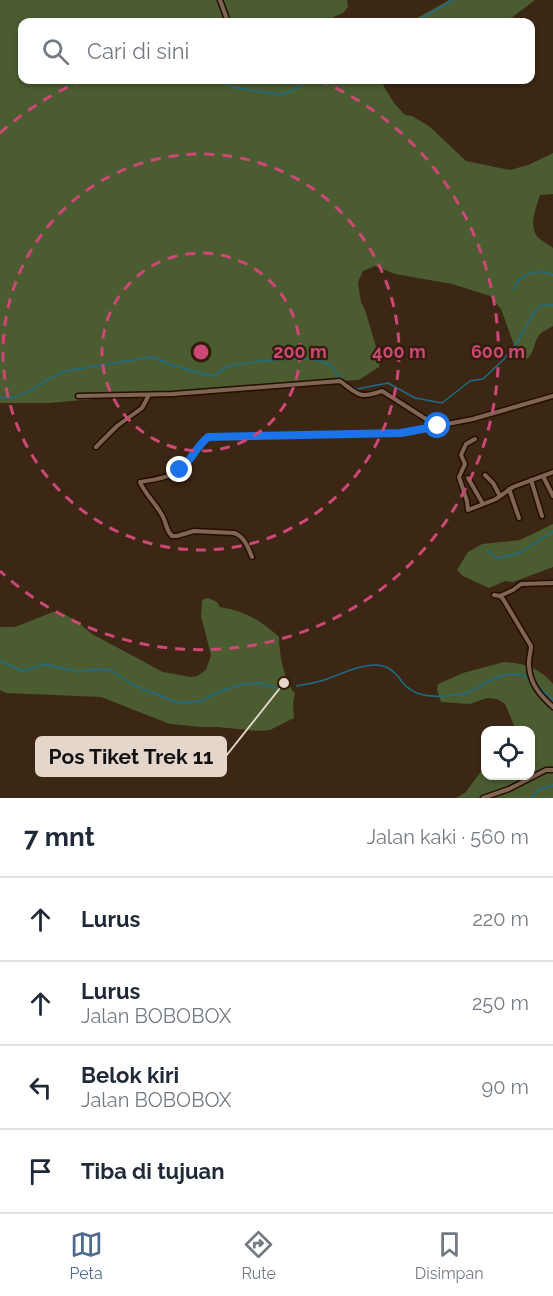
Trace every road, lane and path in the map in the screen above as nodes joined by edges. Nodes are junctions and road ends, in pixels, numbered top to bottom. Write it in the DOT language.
graph roads {
  1 [pos="220,0"];
  2 [pos="227,18"];
  3 [pos="149,395"];
  4 [pos="78,396"];
  5 [pos="553,396"];
  6 [pos="438,426"];
  7 [pos="475,439"];
  8 [pos="96,447"];
  9 [pos="553,472"];
  10 [pos="484,475"];
  11 [pos="543,476"];
  12 [pos="468,478"];
  13 [pos="531,480"];
  14 [pos="509,489"];
  15 [pos="500,496"];
  16 [pos="553,496"];
  17 [pos="483,504"];
  18 [pos="542,516"];
  19 [pos="519,518"];
  20 [pos="252,557"];
  21 [pos="553,583"];
  22 [pos="494,595"];
  23 [pos="500,596"];
  24 [pos="553,707"];
  25 [pos="553,770"];
  26 [pos="483,798"];
  1 -- 2 [label="street"];
  3 -- 4 [label="street"];
  3 -- 6 [label="street"];
  3 -- 8 [label="street"];
  5 -- 6 [label="street"];
  6 -- 20 [label="street"];
  7 -- 17 [label="street"];
  9 -- 11 [label="street"];
  10 -- 15 [label="street"];
  11 -- 13 [label="street"];
  11 -- 16 [label="street"];
  12 -- 17 [label="street"];
  13 -- 14 [label="street"];
  13 -- 18 [label="street"];
  14 -- 15 [label="street"];
  14 -- 19 [label="street"];
  15 -- 17 [label="street"];
  21 -- 23 [label="street"];
  22 -- 23 [label="street"];
  23 -- 24 [label="street"];
  25 -- 26 [label="street"];
}
